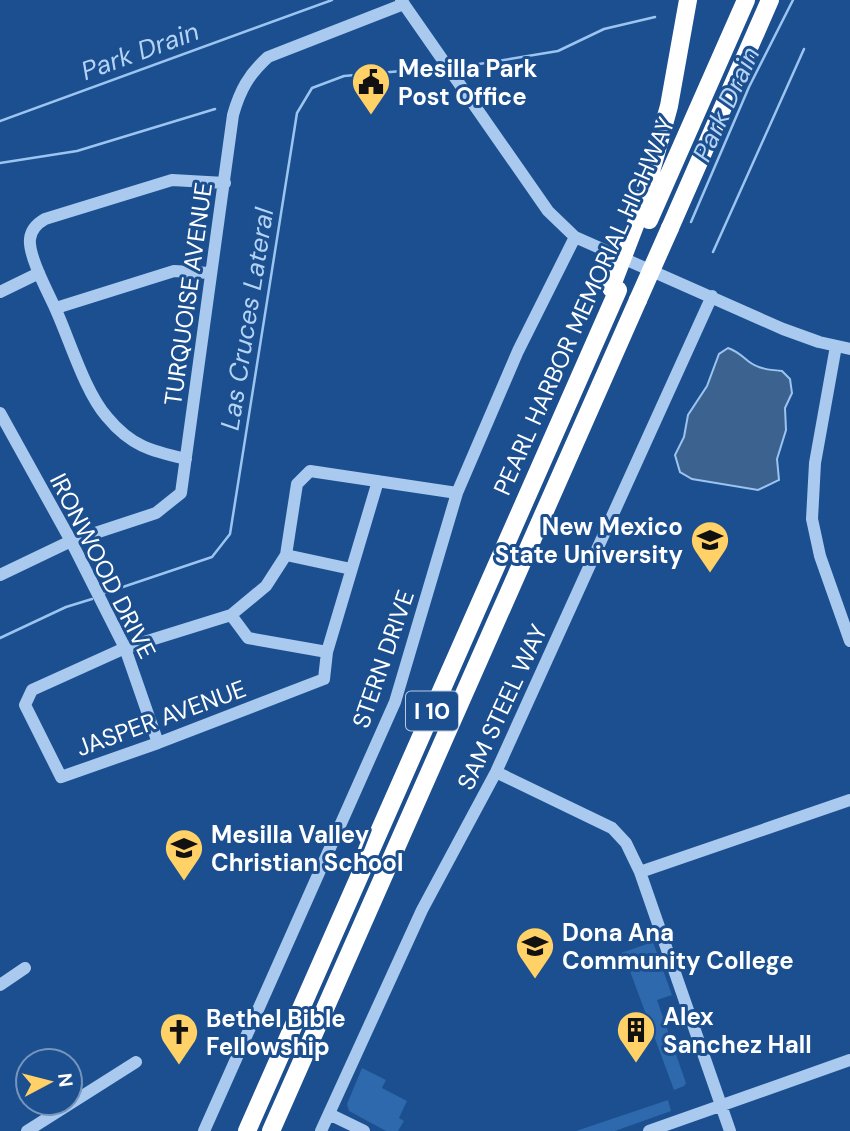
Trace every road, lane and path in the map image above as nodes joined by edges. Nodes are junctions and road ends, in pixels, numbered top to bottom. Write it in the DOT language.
graph roads {
  1 [pos="690,0"];
  2 [pos="746,0"];
  3 [pos="770,0"];
  4 [pos="778,0"];
  5 [pos="402,2"];
  6 [pos="727,97"];
  7 [pos="225,183"];
  8 [pos="644,218"];
  9 [pos="575,237"];
  10 [pos="39,274"];
  11 [pos="210,274"];
  12 [pos="0,292"];
  13 [pos="712,296"];
  14 [pos="56,308"];
  15 [pos="836,346"];
  16 [pos="850,349"];
  17 [pos="0,413"];
  18 [pos="186,459"];
  19 [pos="378,481"];
  20 [pos="457,492"];
  21 [pos="71,541"];
  22 [pos="286,555"];
  23 [pos="351,569"];
  24 [pos="0,575"];
  25 [pos="232,615"];
  26 [pos="850,641"];
  27 [pos="125,648"];
  28 [pos="327,652"];
  29 [pos="158,743"];
  30 [pos="496,772"];
  31 [pos="850,800"];
  32 [pos="640,872"];
  33 [pos="25,968"];
  34 [pos="0,985"];
  35 [pos="850,1060"];
  36 [pos="136,1062"];
  37 [pos="721,1106"];
  38 [pos="329,1114"];
  39 [pos="27,1131"];
  40 [pos="204,1131"];
  41 [pos="247,1131"];
  42 [pos="271,1131"];
  43 [pos="321,1131"];
  44 [pos="364,1131"];
  45 [pos="649,1131"];
  46 [pos="730,1131"];
  1 -- 8 [label="highway"];
  2 -- 8 [label="highway, PEARL HARBOR MEMORIAL HIGHWAY / I 10"];
  3 -- 6 [label="highway, PEARL HARBOR MEMORIAL HIGHWAY / I 10"];
  4 -- 6 [label="highway"];
  5 -- 7 [label="street, TURQUOISE AVENUE"];
  5 -- 9 [label="street"];
  6 -- 42 [label="highway, PEARL HARBOR MEMORIAL HIGHWAY / I 10, bridge"];
  7 -- 10 [label="street"];
  7 -- 11 [label="street, TURQUOISE AVENUE"];
  8 -- 41 [label="highway, PEARL HARBOR MEMORIAL HIGHWAY / I 10"];
  9 -- 13 [label="street"];
  9 -- 20 [label="street, STERN DRIVE"];
  10 -- 12 [label="street"];
  10 -- 14 [label="street"];
  11 -- 14 [label="street"];
  11 -- 18 [label="street, TURQUOISE AVENUE"];
  13 -- 15 [label="street"];
  13 -- 30 [label="street, SAM STEEL WAY"];
  14 -- 18 [label="street"];
  15 -- 16 [label="street"];
  15 -- 26 [label="street"];
  17 -- 21 [label="street, IRONWOOD DRIVE"];
  18 -- 21 [label="street, TURQUOISE AVENUE"];
  19 -- 20 [label="street, JASPER AVENUE"];
  19 -- 22 [label="street, JASPER AVENUE"];
  19 -- 23 [label="street, JASPER AVENUE"];
  20 -- 40 [label="street, STERN DRIVE"];
  21 -- 24 [label="street, TURQUOISE AVENUE"];
  21 -- 27 [label="street, IRONWOOD DRIVE"];
  22 -- 23 [label="street"];
  22 -- 25 [label="street, JASPER AVENUE"];
  23 -- 28 [label="street, JASPER AVENUE"];
  25 -- 27 [label="street, JASPER AVENUE"];
  25 -- 28 [label="street"];
  27 -- 29 [label="street, IRONWOOD DRIVE"];
  27 -- 29 [label="street, JASPER AVENUE"];
  28 -- 29 [label="street, JASPER AVENUE"];
  30 -- 32 [label="street"];
  30 -- 38 [label="street, SAM STEEL WAY"];
  31 -- 32 [label="street"];
  32 -- 37 [label="street"];
  33 -- 34 [label="street"];
  35 -- 37 [label="street"];
  36 -- 39 [label="street"];
  37 -- 45 [label="street"];
  37 -- 46 [label="street"];
  38 -- 43 [label="street, SAM STEEL WAY"];
  38 -- 44 [label="street"];
}
